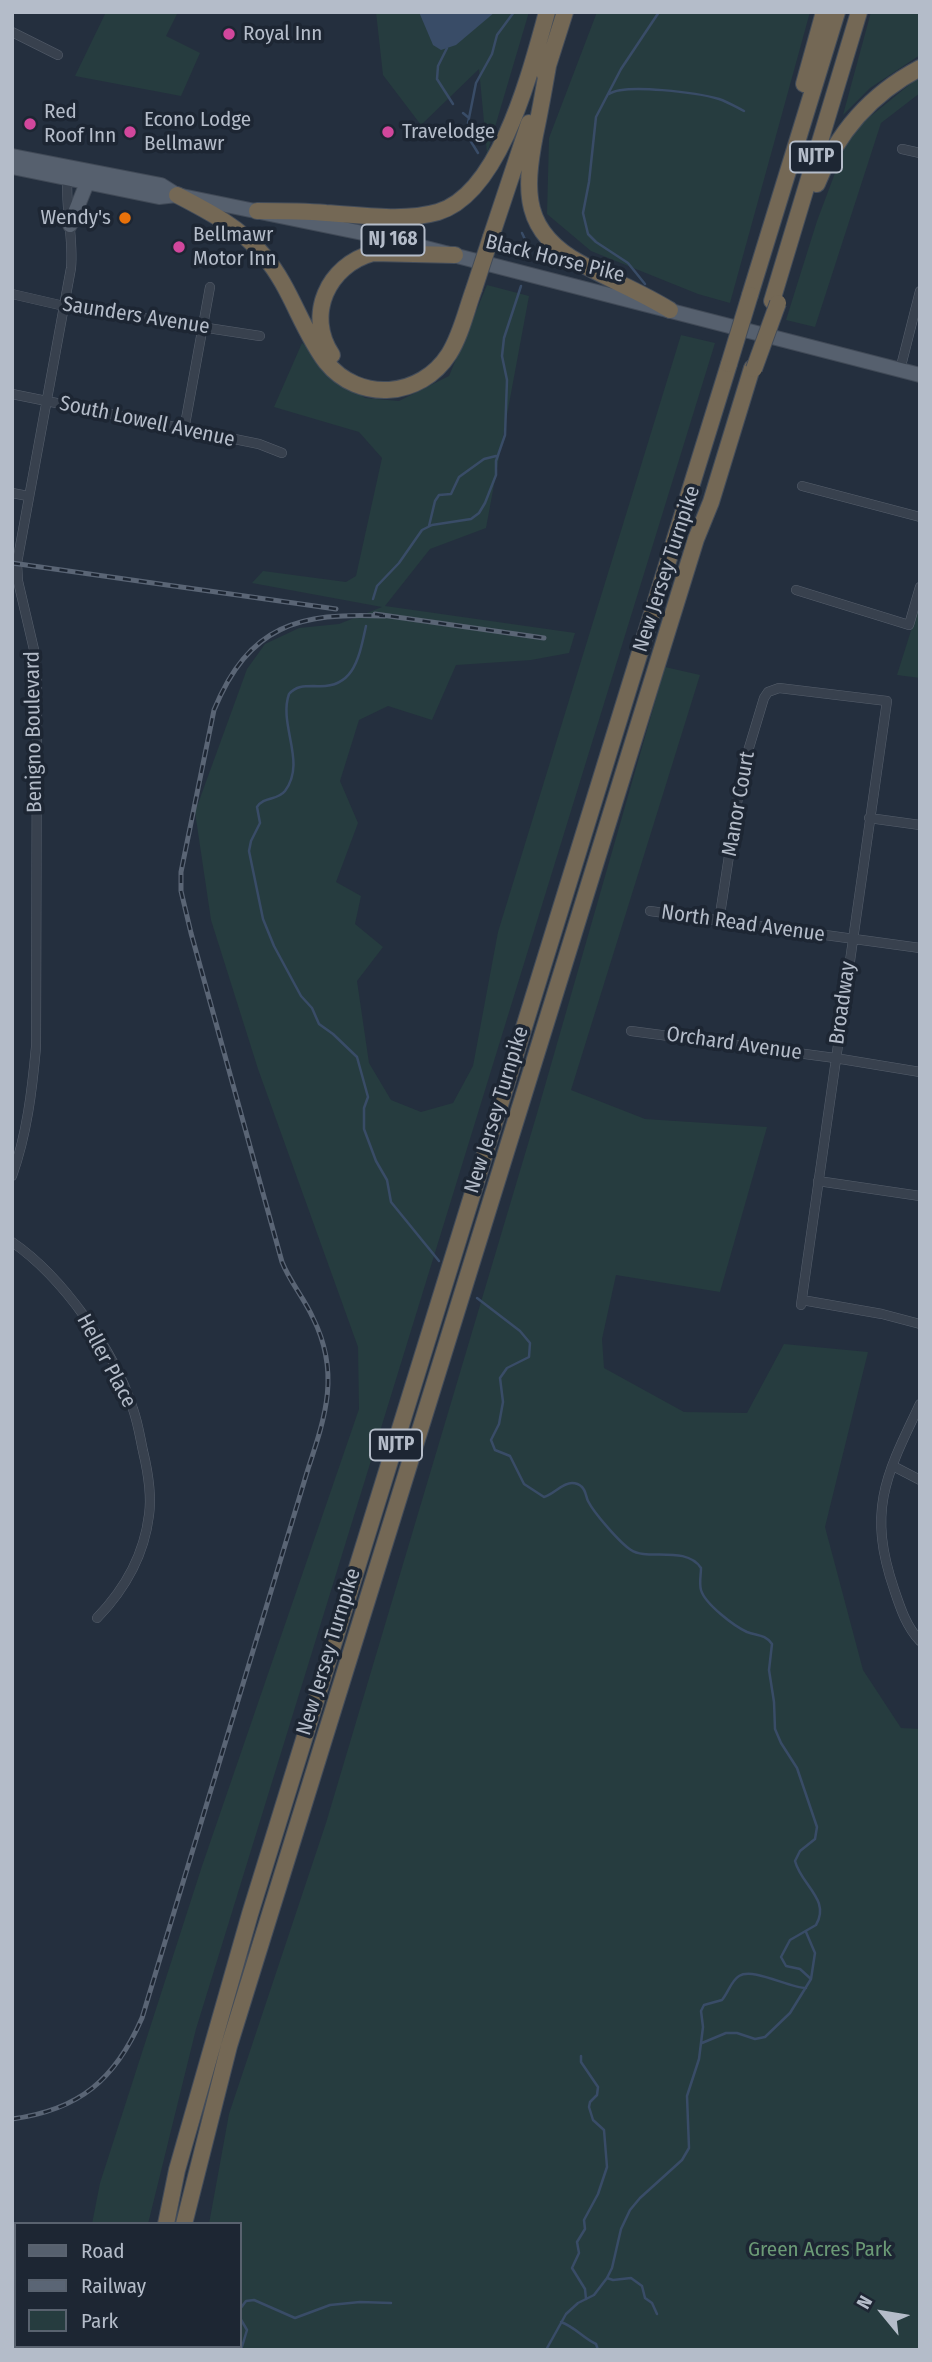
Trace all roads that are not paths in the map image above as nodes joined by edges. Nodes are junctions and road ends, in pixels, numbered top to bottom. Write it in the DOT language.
graph roads {
  1 [pos="547,12"];
  2 [pos="565,12"];
  3 [pos="824,12"];
  4 [pos="837,12"];
  5 [pos="859,12"];
  6 [pos="12,32"];
  7 [pos="535,52"];
  8 [pos="58,55"];
  9 [pos="548,66"];
  10 [pos="920,68"];
  11 [pos="902,149"];
  12 [pos="920,153"];
  13 [pos="12,156"];
  14 [pos="12,167"];
  15 [pos="68,173"];
  16 [pos="87,183"];
  17 [pos="177,195"];
  18 [pos="257,211"];
  19 [pos="70,225"];
  20 [pos="488,236"];
  21 [pos="455,256"];
  22 [pos="210,288"];
  23 [pos="470,288"];
  24 [pos="920,291"];
  25 [pos="12,294"];
  26 [pos="750,295"];
  27 [pos="775,302"];
  28 [pos="64,306"];
  29 [pos="670,310"];
  30 [pos="202,327"];
  31 [pos="260,336"];
  32 [pos="900,370"];
  33 [pos="920,375"];
  34 [pos="12,394"];
  35 [pos="46,401"];
  36 [pos="184,430"];
  37 [pos="282,453"];
  38 [pos="802,486"];
  39 [pos="12,493"];
  40 [pos="28,496"];
  41 [pos="920,517"];
  42 [pos="920,587"];
  43 [pos="796,590"];
  44 [pos="770,692"];
  45 [pos="869,818"];
  46 [pos="920,825"];
  47 [pos="650,911"];
  48 [pos="719,921"];
  49 [pos="852,938"];
  50 [pos="920,948"];
  51 [pos="631,1031"];
  52 [pos="835,1058"];
  53 [pos="920,1072"];
  54 [pos="12,1176"];
  55 [pos="818,1181"];
  56 [pos="920,1196"];
  57 [pos="12,1242"];
  58 [pos="920,1324"];
  59 [pos="920,1404"];
  60 [pos="893,1466"];
  61 [pos="920,1480"];
  62 [pos="97,1618"];
  63 [pos="920,1641"];
  64 [pos="166,2222"];
  65 [pos="185,2222"];
  1 -- 7 [label="highway"];
  2 -- 9 [label="highway"];
  3 -- 26 [label="highway"];
  4 -- 26 [label="highway, New Jersey Turnpike / NJTP"];
  5 -- 27 [label="highway, New Jersey Turnpike / NJTP"];
  6 -- 8 [label="street"];
  7 -- 18 [label="highway"];
  7 -- 20 [label="highway"];
  9 -- 20 [label="highway"];
  9 -- 29 [label="highway"];
  10 -- 27 [label="highway"];
  11 -- 12 [label="street"];
  13 -- 15 [label="main road, Black Horse Pike / NJ 168"];
  14 -- 15 [label="main road, Black Horse Pike / NJ 168"];
  15 -- 16 [label="main road, Black Horse Pike / NJ 168"];
  15 -- 17 [label="main road, Black Horse Pike / NJ 168"];
  15 -- 19 [label="street, Benigno Boulevard"];
  16 -- 17 [label="main road, Black Horse Pike / NJ 168"];
  16 -- 19 [label="main road"];
  17 -- 18 [label="main road, Black Horse Pike / NJ 168"];
  17 -- 23 [label="highway"];
  18 -- 21 [label="main road, Black Horse Pike / NJ 168"];
  19 -- 28 [label="street, Benigno Boulevard"];
  20 -- 23 [label="highway"];
  21 -- 23 [label="highway"];
  21 -- 29 [label="main road, Black Horse Pike / NJ 168"];
  22 -- 30 [label="street"];
  24 -- 32 [label="street"];
  25 -- 28 [label="street, Saunders Avenue"];
  26 -- 64 [label="highway, New Jersey Turnpike / NJTP, bridge"];
  27 -- 65 [label="highway, New Jersey Turnpike / NJTP, bridge"];
  28 -- 30 [label="street, Saunders Avenue"];
  28 -- 35 [label="street, Benigno Boulevard"];
  29 -- 32 [label="main road, Black Horse Pike / NJ 168"];
  30 -- 31 [label="street, Saunders Avenue"];
  30 -- 36 [label="street"];
  32 -- 33 [label="main road, Black Horse Pike / NJ 168"];
  34 -- 35 [label="street, South Lowell Avenue"];
  35 -- 36 [label="street, South Lowell Avenue"];
  35 -- 40 [label="street, Benigno Boulevard"];
  36 -- 37 [label="street, South Lowell Avenue"];
  38 -- 41 [label="street"];
  39 -- 40 [label="street"];
  40 -- 54 [label="street, Benigno Boulevard"];
  42 -- 43 [label="street"];
  44 -- 45 [label="street, Broadway"];
  44 -- 48 [label="street, Manor Court"];
  45 -- 46 [label="street"];
  45 -- 49 [label="street, Broadway"];
  47 -- 48 [label="street, North Read Avenue"];
  48 -- 49 [label="street, North Read Avenue"];
  49 -- 50 [label="street, North Read Avenue"];
  49 -- 52 [label="street, Broadway"];
  51 -- 52 [label="street, Orchard Avenue"];
  52 -- 53 [label="street, Orchard Avenue"];
  52 -- 55 [label="street, Broadway"];
  55 -- 56 [label="street"];
  55 -- 58 [label="street, Broadway"];
  57 -- 62 [label="street, Heller Place"];
  59 -- 60 [label="street"];
  60 -- 61 [label="street"];
  60 -- 63 [label="street"];
}
